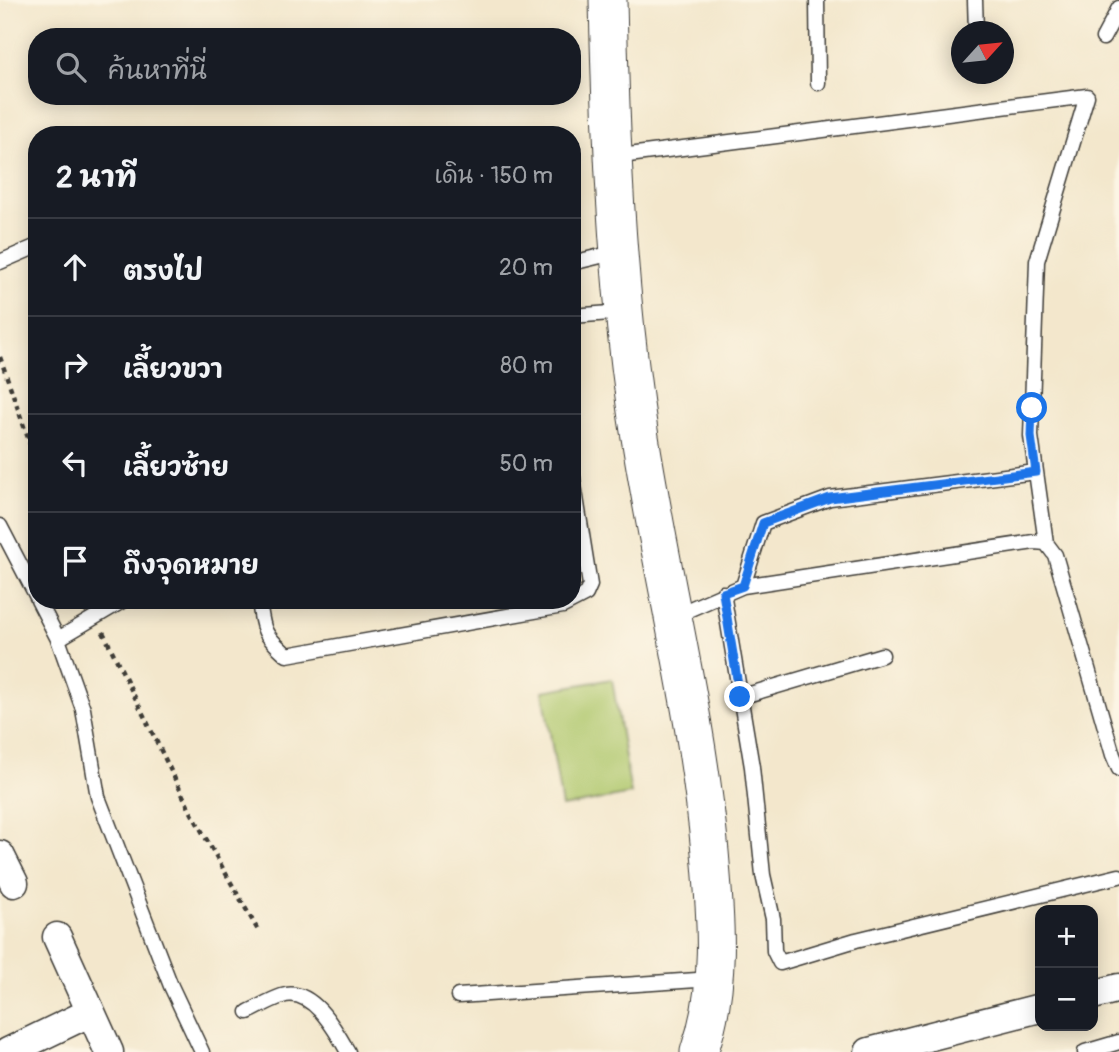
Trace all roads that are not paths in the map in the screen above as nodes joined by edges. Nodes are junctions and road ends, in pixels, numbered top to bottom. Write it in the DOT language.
graph roads {
  1 [pos="608,0"];
  2 [pos="817,0"];
  3 [pos="975,0"];
  4 [pos="1119,8"];
  5 [pos="976,21"];
  6 [pos="1103,38"];
  7 [pos="818,83"];
  8 [pos="611,157"];
  9 [pos="28,250"];
  10 [pos="617,252"];
  11 [pos="581,261"];
  12 [pos="0,262"];
  13 [pos="623,312"];
  14 [pos="581,315"];
  15 [pos="1036,472"];
  16 [pos="0,526"];
  17 [pos="581,528"];
  18 [pos="1046,543"];
  19 [pos="28,580"];
  20 [pos="743,586"];
  21 [pos="723,593"];
  22 [pos="581,597"];
  23 [pos="43,609"];
  24 [pos="109,609"];
  25 [pos="260,609"];
  26 [pos="551,609"];
  27 [pos="672,617"];
  28 [pos="58,639"];
  29 [pos="882,655"];
  30 [pos="740,697"];
  31 [pos="1119,769"];
  32 [pos="0,855"];
  33 [pos="1119,876"];
  34 [pos="13,883"];
  35 [pos="57,937"];
  36 [pos="716,979"];
  37 [pos="1119,988"];
  38 [pos="1098,994"];
  39 [pos="458,996"];
  40 [pos="1035,1009"];
  41 [pos="91,1012"];
  42 [pos="248,1012"];
  43 [pos="1119,1042"];
  44 [pos="8,1052"];
  45 [pos="109,1052"];
  46 [pos="202,1052"];
  47 [pos="348,1052"];
  48 [pos="699,1052"];
  49 [pos="869,1052"];
  50 [pos="1085,1052"];
  1 -- 8 [label="street"];
  2 -- 7 [label="lane"];
  3 -- 5 [label="lane"];
  4 -- 6 [label="lane"];
  8 -- 10 [label="street"];
  8 -- 15 [label="lane"];
  9 -- 12 [label="lane"];
  10 -- 11 [label="lane"];
  10 -- 13 [label="street"];
  13 -- 14 [label="lane"];
  13 -- 27 [label="street"];
  15 -- 18 [label="lane"];
  15 -- 20 [label="lane"];
  16 -- 19 [label="lane"];
  17 -- 22 [label="lane"];
  18 -- 20 [label="lane"];
  18 -- 31 [label="lane"];
  20 -- 21 [label="lane"];
  21 -- 27 [label="lane"];
  21 -- 30 [label="lane"];
  23 -- 28 [label="lane"];
  24 -- 28 [label="lane"];
  25 -- 26 [label="lane"];
  27 -- 36 [label="street"];
  28 -- 46 [label="lane"];
  29 -- 30 [label="lane"];
  30 -- 33 [label="lane"];
  32 -- 34 [label="street"];
  35 -- 41 [label="street"];
  36 -- 39 [label="lane"];
  36 -- 48 [label="street"];
  37 -- 38 [label="street"];
  40 -- 49 [label="street"];
  41 -- 44 [label="street"];
  41 -- 45 [label="street"];
  42 -- 47 [label="lane"];
  43 -- 50 [label="lane"];
}
